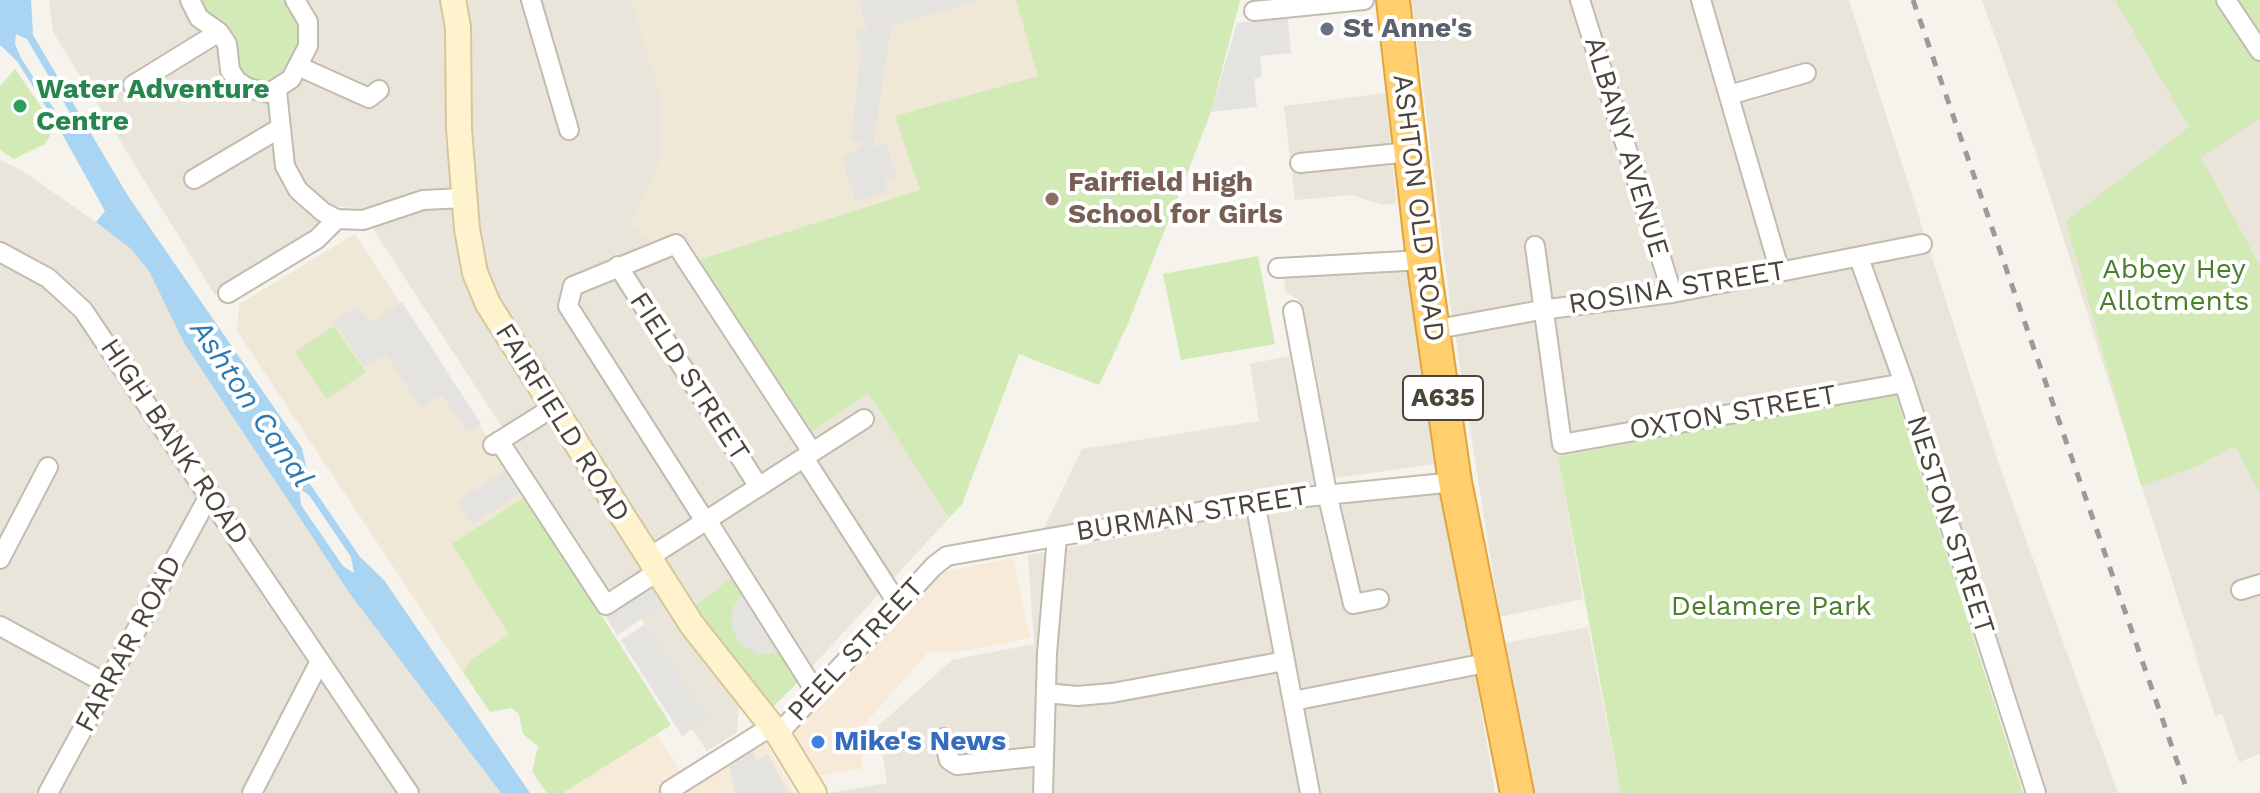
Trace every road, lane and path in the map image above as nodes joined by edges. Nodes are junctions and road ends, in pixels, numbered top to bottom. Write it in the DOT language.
graph roads {
  1 [pos="190,0"];
  2 [pos="295,0"];
  3 [pos="453,0"];
  4 [pos="531,0"];
  5 [pos="1364,0"];
  6 [pos="1393,0"];
  7 [pos="1580,0"];
  8 [pos="1701,0"];
  9 [pos="2226,0"];
  10 [pos="1254,11"];
  11 [pos="219,32"];
  12 [pos="2260,51"];
  13 [pos="300,67"];
  14 [pos="1806,73"];
  15 [pos="133,85"];
  16 [pos="379,90"];
  17 [pos="277,91"];
  18 [pos="1729,95"];
  19 [pos="280,128"];
  20 [pos="569,130"];
  21 [pos="1410,152"];
  22 [pos="1300,163"];
  23 [pos="194,179"];
  24 [pos="463,198"];
  25 [pos="337,219"];
  26 [pos="1922,244"];
  27 [pos="1535,246"];
  28 [pos="0,252"];
  29 [pos="1859,258"];
  30 [pos="1423,260"];
  31 [pos="618,266"];
  32 [pos="1278,268"];
  33 [pos="1780,272"];
  34 [pos="228,293"];
  35 [pos="1672,293"];
  36 [pos="1541,310"];
  37 [pos="1293,311"];
  38 [pos="1432,330"];
  39 [pos="1904,383"];
  40 [pos="552,408"];
  41 [pos="864,419"];
  42 [pos="808,455"];
  43 [pos="48,467"];
  44 [pos="1455,482"];
  45 [pos="759,487"];
  46 [pos="1327,493"];
  47 [pos="210,494"];
  48 [pos="1255,502"];
  49 [pos="706,521"];
  50 [pos="1057,537"];
  51 [pos="0,559"];
  52 [pos="652,565"];
  53 [pos="934,566"];
  54 [pos="2260,584"];
  55 [pos="2241,590"];
  56 [pos="1379,599"];
  57 [pos="898,604"];
  58 [pos="0,626"];
  59 [pos="320,661"];
  60 [pos="1285,661"];
  61 [pos="1491,662"];
  62 [pos="107,684"];
  63 [pos="815,691"];
  64 [pos="1046,693"];
  65 [pos="1293,701"];
  66 [pos="775,730"];
  67 [pos="943,738"];
  68 [pos="1042,756"];
  69 [pos="670,790"];
  70 [pos="48,793"];
  71 [pos="252,793"];
  72 [pos="409,793"];
  73 [pos="814,793"];
  74 [pos="1043,793"];
  75 [pos="1310,793"];
  76 [pos="1517,793"];
  77 [pos="2036,793"];
  1 -- 11 [label="street"];
  2 -- 13 [label="street"];
  3 -- 24 [label="street, FAIRFIELD ROAD"];
  4 -- 20 [label="street"];
  5 -- 10 [label="street"];
  6 -- 21 [label="highway, ASHTON OLD ROAD / A635"];
  7 -- 35 [label="street, ALBANY AVENUE"];
  8 -- 18 [label="street"];
  9 -- 12 [label="street"];
  11 -- 15 [label="street"];
  11 -- 17 [label="street"];
  13 -- 16 [label="street"];
  13 -- 17 [label="street"];
  14 -- 18 [label="street"];
  17 -- 19 [label="street"];
  18 -- 33 [label="street"];
  19 -- 23 [label="street"];
  19 -- 25 [label="street"];
  21 -- 22 [label="street"];
  21 -- 30 [label="highway, ASHTON OLD ROAD / A635"];
  24 -- 25 [label="street"];
  24 -- 40 [label="street, FAIRFIELD ROAD"];
  25 -- 34 [label="street"];
  26 -- 29 [label="street, ROSINA STREET"];
  27 -- 36 [label="street"];
  28 -- 47 [label="street, HIGH BANK ROAD"];
  29 -- 33 [label="street, ROSINA STREET"];
  29 -- 39 [label="street, NESTON STREET"];
  30 -- 32 [label="street"];
  30 -- 38 [label="highway, ASHTON OLD ROAD / A635"];
  31 -- 42 [label="street"];
  31 -- 45 [label="street, FIELD STREET"];
  31 -- 49 [label="street"];
  33 -- 35 [label="street, ROSINA STREET"];
  35 -- 36 [label="street, ROSINA STREET"];
  36 -- 38 [label="street, ROSINA STREET"];
  36 -- 39 [label="street, OXTON STREET"];
  37 -- 46 [label="street"];
  38 -- 44 [label="highway, ASHTON OLD ROAD / A635"];
  39 -- 77 [label="street, NESTON STREET"];
  40 -- 52 [label="street, FAIRFIELD ROAD"];
  40 -- 52 [label="street"];
  41 -- 42 [label="street"];
  42 -- 45 [label="street"];
  42 -- 57 [label="street"];
  43 -- 51 [label="street"];
  44 -- 46 [label="street, BURMAN STREET"];
  44 -- 61 [label="highway, ASHTON OLD ROAD / A635"];
  45 -- 49 [label="street"];
  46 -- 48 [label="street, BURMAN STREET"];
  46 -- 56 [label="street"];
  47 -- 59 [label="street, HIGH BANK ROAD"];
  47 -- 62 [label="street, FARRAR ROAD"];
  48 -- 50 [label="street, BURMAN STREET"];
  48 -- 60 [label="street"];
  49 -- 52 [label="street"];
  49 -- 63 [label="street"];
  50 -- 53 [label="street, BURMAN STREET"];
  50 -- 64 [label="street"];
  52 -- 66 [label="street, FAIRFIELD ROAD"];
  53 -- 57 [label="street, PEEL STREET"];
  54 -- 55 [label="street"];
  57 -- 63 [label="street, PEEL STREET"];
  58 -- 62 [label="street"];
  59 -- 71 [label="street"];
  59 -- 72 [label="street, HIGH BANK ROAD"];
  60 -- 64 [label="street"];
  60 -- 65 [label="street"];
  61 -- 65 [label="street"];
  61 -- 76 [label="highway, ASHTON OLD ROAD / A635"];
  62 -- 70 [label="street, FARRAR ROAD"];
  63 -- 66 [label="street, PEEL STREET"];
  64 -- 68 [label="street"];
  65 -- 75 [label="street"];
  66 -- 69 [label="street, PEEL STREET"];
  66 -- 73 [label="street, FAIRFIELD ROAD"];
  67 -- 68 [label="street"];
  68 -- 74 [label="street"];
}
